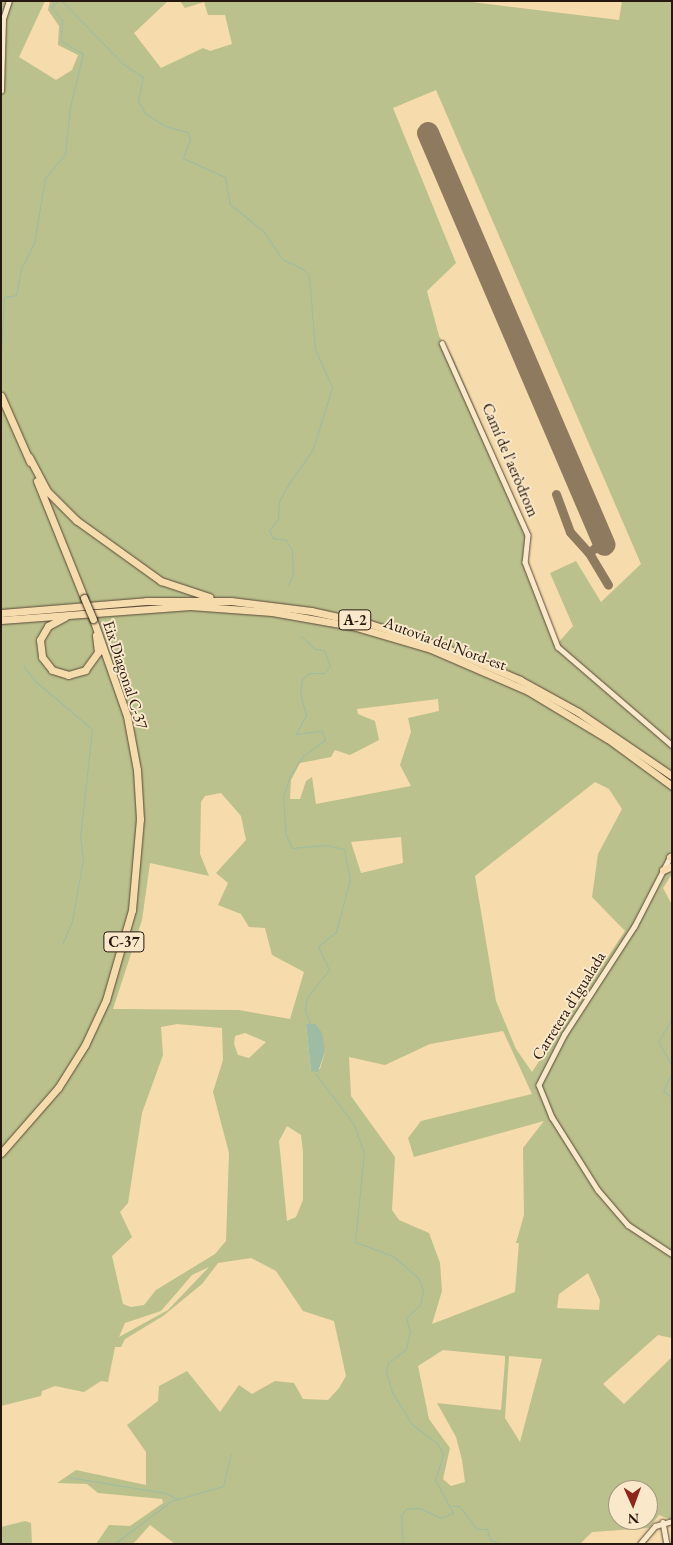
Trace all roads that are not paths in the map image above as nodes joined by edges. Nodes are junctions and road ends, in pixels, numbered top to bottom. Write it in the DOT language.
graph roads {
  1 [pos="9,1"];
  2 [pos="1,91"];
  3 [pos="442,343"];
  4 [pos="1,396"];
  5 [pos="29,458"];
  6 [pos="231,601"];
  7 [pos="122,608"];
  8 [pos="1,613"];
  9 [pos="1,620"];
  10 [pos="94,620"];
  11 [pos="672,744"];
  12 [pos="672,776"];
  13 [pos="672,786"];
  14 [pos="671,857"];
  15 [pos="672,866"];
  16 [pos="663,870"];
  17 [pos="1,1153"];
  18 [pos="672,1254"];
  19 [pos="672,1521"];
  20 [pos="663,1522"];
  21 [pos="640,1544"];
  22 [pos="667,1544"];
  1 -- 2 [label="street"];
  3 -- 11 [label="street, Camí de l'aeròdrom"];
  4 -- 5 [label="highway, Eix Diagonal C-37 / C-37"];
  5 -- 6 [label="highway"];
  5 -- 10 [label="highway, Eix Diagonal C-37 / C-37, bridge"];
  6 -- 8 [label="highway, Autovia del Nord-est / A-2"];
  6 -- 12 [label="highway, Autovia del Nord-est / A-2"];
  7 -- 9 [label="highway, Autovia del Nord-est / A-2"];
  7 -- 10 [label="highway"];
  7 -- 13 [label="highway, Autovia del Nord-est / A-2"];
  10 -- 17 [label="highway, Eix Diagonal C-37 / C-37"];
  14 -- 16 [label="street, Carretera d'Igualada"];
  15 -- 16 [label="highway"];
  16 -- 18 [label="street, Carretera d'Igualada"];
  19 -- 20 [label="street"];
  20 -- 21 [label="street"];
  20 -- 22 [label="street"];
}
